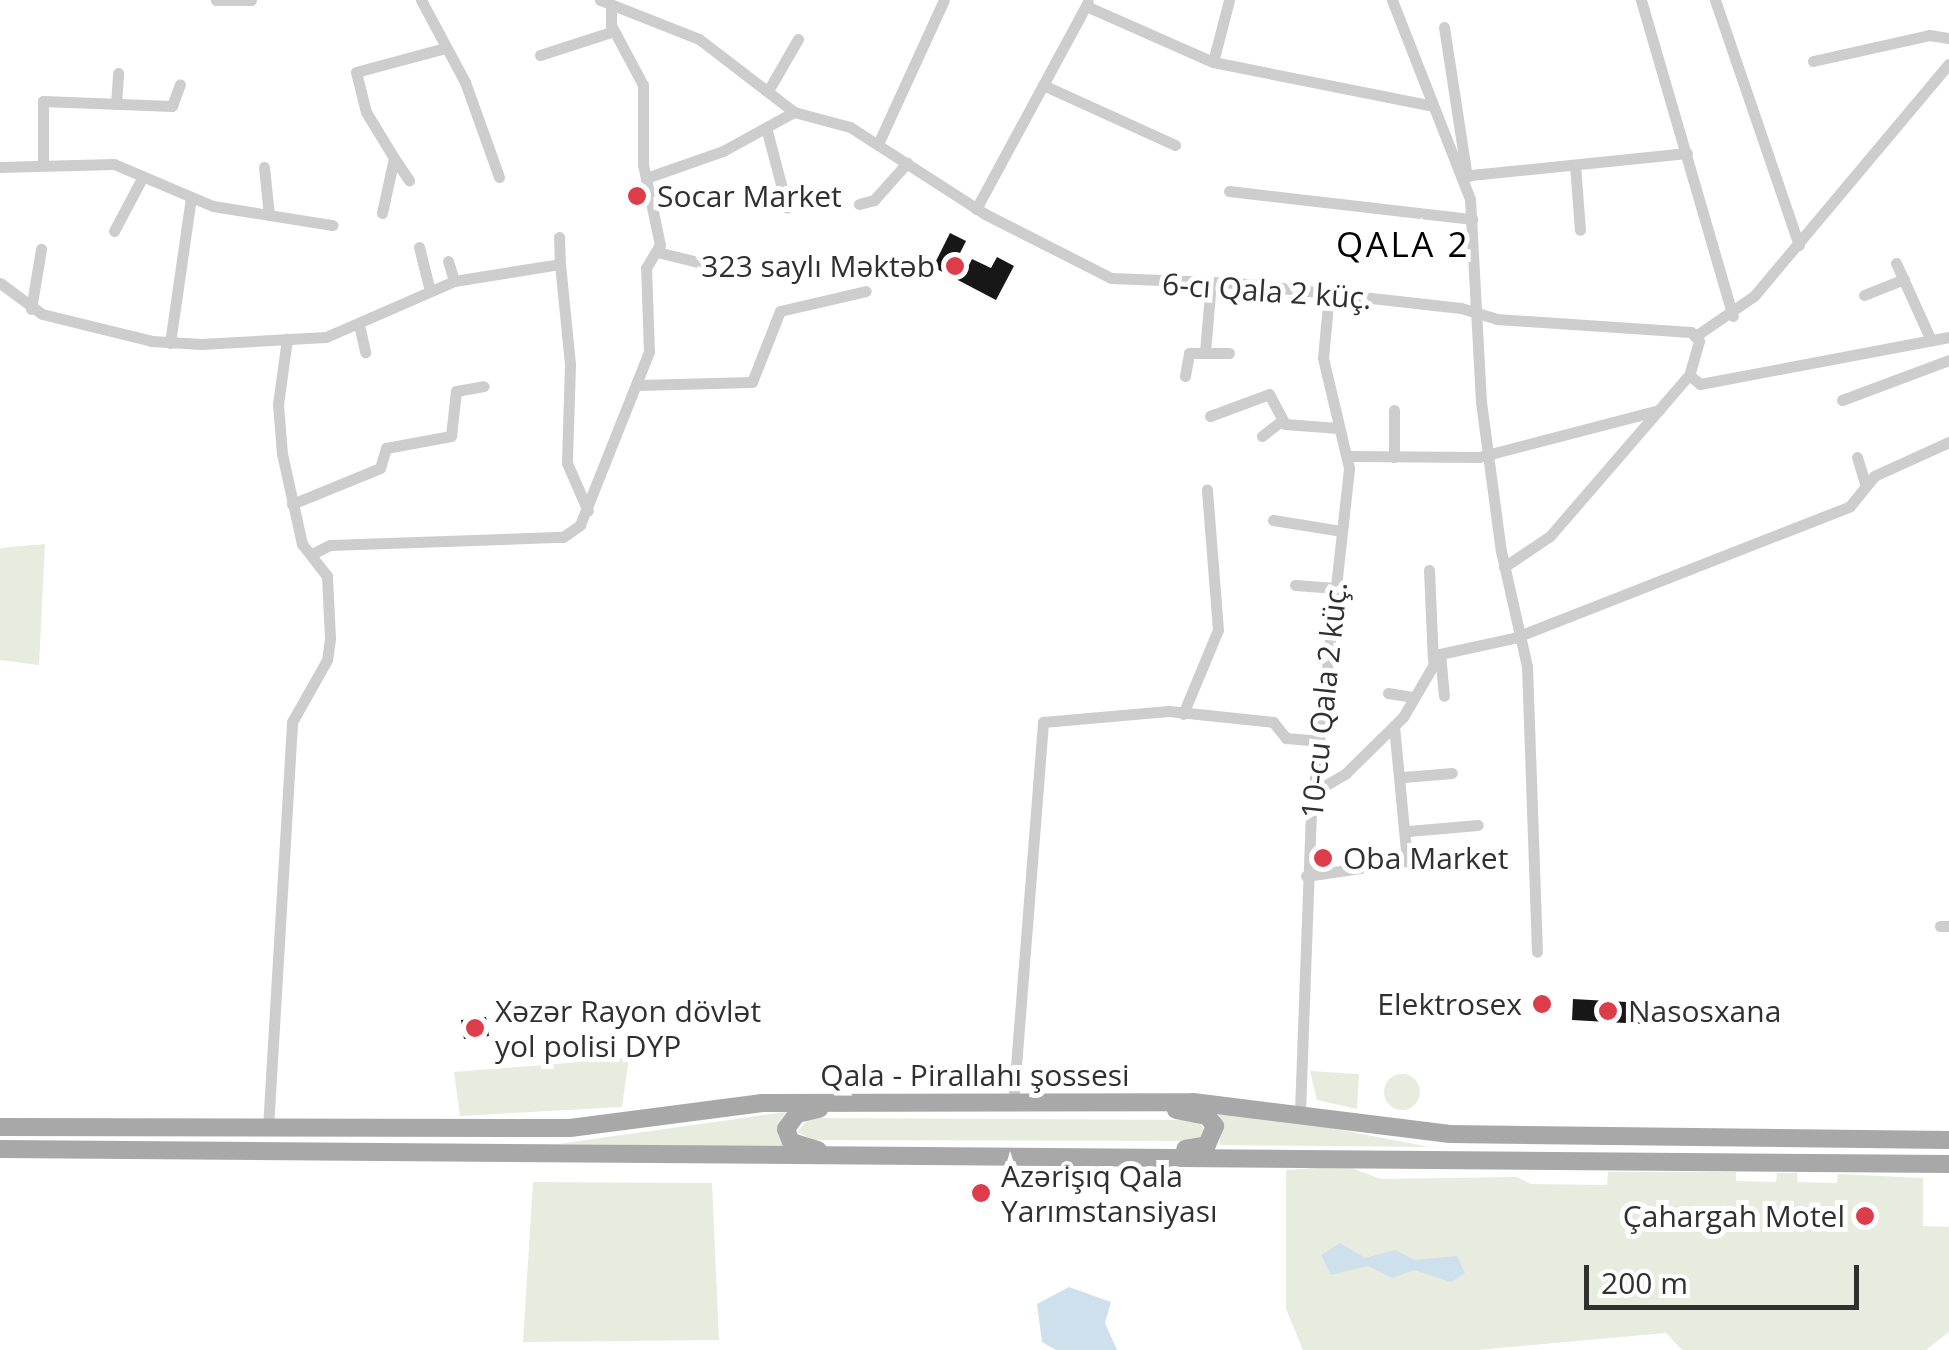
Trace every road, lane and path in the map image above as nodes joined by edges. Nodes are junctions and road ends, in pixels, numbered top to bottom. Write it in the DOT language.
graph roads {
  1 [pos="216,0"];
  2 [pos="251,0"];
  3 [pos="422,0"];
  4 [pos="944,0"];
  5 [pos="1229,0"];
  6 [pos="1392,0"];
  7 [pos="1641,0"];
  8 [pos="1715,0"];
  9 [pos="605,3"];
  10 [pos="1087,3"];
  11 [pos="1444,27"];
  12 [pos="614,31"];
  13 [pos="1949,38"];
  14 [pos="798,40"];
  15 [pos="441,49"];
  16 [pos="540,55"];
  17 [pos="1813,61"];
  18 [pos="1213,62"];
  19 [pos="1949,64"];
  20 [pos="118,72"];
  21 [pos="180,84"];
  22 [pos="1043,85"];
  23 [pos="768,91"];
  24 [pos="116,104"];
  25 [pos="1433,106"];
  26 [pos="794,112"];
  27 [pos="767,131"];
  28 [pos="878,144"];
  29 [pos="1175,145"];
  30 [pos="1687,153"];
  31 [pos="394,158"];
  32 [pos="906,163"];
  33 [pos="43,165"];
  34 [pos="1575,166"];
  35 [pos="0,167"];
  36 [pos="264,167"];
  37 [pos="499,177"];
  38 [pos="1467,177"];
  39 [pos="646,178"];
  40 [pos="141,180"];
  41 [pos="409,180"];
  42 [pos="1229,191"];
  43 [pos="191,198"];
  44 [pos="859,204"];
  45 [pos="787,208"];
  46 [pos="976,209"];
  47 [pos="269,214"];
  48 [pos="382,214"];
  49 [pos="1472,219"];
  50 [pos="332,225"];
  51 [pos="114,230"];
  52 [pos="1580,230"];
  53 [pos="559,237"];
  54 [pos="1799,245"];
  55 [pos="419,247"];
  56 [pos="41,249"];
  57 [pos="657,252"];
  58 [pos="448,260"];
  59 [pos="1896,263"];
  60 [pos="560,264"];
  61 [pos="726,268"];
  62 [pos="1904,279"];
  63 [pos="454,281"];
  64 [pos="1210,282"];
  65 [pos="0,283"];
  66 [pos="430,291"];
  67 [pos="866,291"];
  68 [pos="1330,293"];
  69 [pos="1864,294"];
  70 [pos="32,309"];
  71 [pos="1477,314"];
  72 [pos="1733,316"];
  73 [pos="359,324"];
  74 [pos="1697,335"];
  75 [pos="1949,337"];
  76 [pos="287,338"];
  77 [pos="1931,340"];
  78 [pos="170,344"];
  79 [pos="365,352"];
  80 [pos="1205,352"];
  81 [pos="1229,353"];
  82 [pos="1949,360"];
  83 [pos="1689,375"];
  84 [pos="1184,376"];
  85 [pos="638,385"];
  86 [pos="484,386"];
  87 [pos="1842,400"];
  88 [pos="1394,410"];
  89 [pos="1659,410"];
  90 [pos="1210,416"];
  91 [pos="1281,422"];
  92 [pos="1338,428"];
  93 [pos="1262,436"];
  94 [pos="1949,442"];
  95 [pos="1488,455"];
  96 [pos="1349,456"];
  97 [pos="1394,457"];
  98 [pos="1857,457"];
  99 [pos="1865,484"];
  100 [pos="1208,489"];
  101 [pos="292,504"];
  102 [pos="588,511"];
  103 [pos="1273,520"];
  104 [pos="1342,531"];
  105 [pos="312,554"];
  106 [pos="1504,567"];
  107 [pos="1429,570"];
  108 [pos="1296,585"];
  109 [pos="1336,588"];
  110 [pos="1521,634"];
  111 [pos="1437,657"];
  112 [pos="1388,693"];
  113 [pos="1444,696"];
  114 [pos="1414,697"];
  115 [pos="1184,714"];
  116 [pos="1394,726"];
  117 [pos="1318,741"];
  118 [pos="1452,773"];
  119 [pos="1404,777"];
  120 [pos="1312,793"];
  121 [pos="1478,825"];
  122 [pos="1408,832"];
  123 [pos="1306,876"];
  124 [pos="1537,952"];
  125 [pos="1115,1102"];
  126 [pos="874,1103"];
  127 [pos="1013,1104"];
  128 [pos="1300,1111"];
  129 [pos="0,1127"];
  130 [pos="268,1128"];
  131 [pos="1949,1140"];
  132 [pos="0,1149"];
  133 [pos="865,1157"];
  134 [pos="1110,1157"];
  135 [pos="1949,1164"];
  1 -- 2 [label="street"];
  3 -- 15 [label="street"];
  4 -- 28 [label="street"];
  5 -- 18 [label="street"];
  6 -- 25 [label="street"];
  7 -- 30 [label="street"];
  8 -- 54 [label="street"];
  9 -- 12 [label="street"];
  9 -- 23 [label="street, 6-cı Qala 2 küç."];
  10 -- 18 [label="street"];
  10 -- 22 [label="street"];
  11 -- 38 [label="street"];
  12 -- 16 [label="street"];
  12 -- 39 [label="street"];
  13 -- 17 [label="street"];
  14 -- 23 [label="street"];
  15 -- 31 [label="street"];
  15 -- 37 [label="street"];
  18 -- 25 [label="street"];
  19 -- 54 [label="street"];
  20 -- 24 [label="street"];
  21 -- 24 [label="street"];
  22 -- 29 [label="street"];
  22 -- 46 [label="street"];
  23 -- 26 [label="street, 6-cı Qala 2 küç."];
  24 -- 33 [label="street"];
  25 -- 38 [label="street"];
  26 -- 27 [label="street"];
  26 -- 28 [label="street, 6-cı Qala 2 küç."];
  27 -- 39 [label="street"];
  27 -- 45 [label="street"];
  28 -- 32 [label="street, 6-cı Qala 2 küç."];
  30 -- 34 [label="street"];
  30 -- 72 [label="street"];
  31 -- 41 [label="street"];
  31 -- 48 [label="street"];
  32 -- 44 [label="street"];
  32 -- 46 [label="street, 6-cı Qala 2 küç."];
  33 -- 35 [label="street"];
  33 -- 40 [label="street"];
  34 -- 38 [label="street"];
  34 -- 52 [label="street"];
  36 -- 47 [label="street"];
  38 -- 49 [label="street"];
  39 -- 57 [label="street"];
  40 -- 43 [label="street"];
  40 -- 51 [label="street"];
  42 -- 49 [label="street"];
  43 -- 47 [label="street"];
  43 -- 78 [label="street"];
  46 -- 64 [label="street, 6-cı Qala 2 küç."];
  47 -- 50 [label="street"];
  49 -- 71 [label="street"];
  53 -- 60 [label="street"];
  54 -- 72 [label="street"];
  55 -- 66 [label="street"];
  56 -- 70 [label="street"];
  57 -- 61 [label="street"];
  57 -- 85 [label="street"];
  58 -- 63 [label="street"];
  59 -- 62 [label="street"];
  60 -- 63 [label="street"];
  60 -- 102 [label="street"];
  62 -- 69 [label="street"];
  62 -- 77 [label="street"];
  63 -- 66 [label="street"];
  64 -- 68 [label="street, 6-cı Qala 2 küç."];
  64 -- 80 [label="street"];
  65 -- 70 [label="street"];
  66 -- 73 [label="street"];
  67 -- 85 [label="street"];
  68 -- 71 [label="street, 6-cı Qala 2 küç."];
  68 -- 92 [label="street, 10-cu Qala 2 küç."];
  70 -- 78 [label="street"];
  71 -- 74 [label="street, 6-cı Qala 2 küç."];
  71 -- 95 [label="street"];
  72 -- 74 [label="street"];
  73 -- 76 [label="street"];
  73 -- 79 [label="street"];
  74 -- 83 [label="street"];
  75 -- 77 [label="street"];
  76 -- 78 [label="street"];
  76 -- 101 [label="street"];
  77 -- 83 [label="street"];
  80 -- 81 [label="street"];
  80 -- 84 [label="street"];
  82 -- 87 [label="street"];
  83 -- 89 [label="street"];
  85 -- 102 [label="street"];
  86 -- 101 [label="street"];
  88 -- 97 [label="street"];
  89 -- 95 [label="street"];
  89 -- 106 [label="street"];
  90 -- 91 [label="street"];
  91 -- 92 [label="street"];
  91 -- 93 [label="street"];
  92 -- 96 [label="street, 10-cu Qala 2 küç."];
  94 -- 99 [label="street"];
  95 -- 97 [label="street"];
  95 -- 106 [label="street"];
  96 -- 97 [label="street"];
  96 -- 104 [label="street, 10-cu Qala 2 küç."];
  98 -- 99 [label="street"];
  99 -- 110 [label="street"];
  100 -- 115 [label="street"];
  101 -- 105 [label="street"];
  102 -- 105 [label="street"];
  103 -- 104 [label="street"];
  104 -- 109 [label="street, 10-cu Qala 2 küç."];
  105 -- 130 [label="street"];
  106 -- 110 [label="street"];
  107 -- 111 [label="street"];
  108 -- 109 [label="street"];
  109 -- 117 [label="street, 10-cu Qala 2 küç."];
  110 -- 111 [label="street"];
  110 -- 124 [label="street"];
  111 -- 113 [label="street"];
  111 -- 114 [label="street"];
  112 -- 114 [label="street"];
  114 -- 116 [label="street"];
  115 -- 117 [label="street"];
  115 -- 127 [label="street"];
  116 -- 119 [label="street"];
  116 -- 120 [label="street"];
  117 -- 120 [label="street, 10-cu Qala 2 küç."];
  118 -- 119 [label="street"];
  119 -- 122 [label="street"];
  120 -- 123 [label="street, 10-cu Qala 2 küç."];
  121 -- 122 [label="street"];
  122 -- 123 [label="street"];
  123 -- 128 [label="street, 10-cu Qala 2 küç."];
  125 -- 127 [label="main road, Qala - Pirallahı şossesi"];
  125 -- 128 [label="main road, Qala - Pirallahı şossesi"];
  125 -- 134 [label="main road"];
  126 -- 127 [label="main road, Qala - Pirallahı şossesi"];
  126 -- 130 [label="main road, Qala - Pirallahı şossesi"];
  126 -- 133 [label="main road"];
  128 -- 131 [label="main road, Qala - Pirallahı şossesi"];
  129 -- 130 [label="main road, Qala - Pirallahı şossesi"];
  132 -- 133 [label="main road"];
  133 -- 134 [label="main road"];
  134 -- 135 [label="main road"];
}
